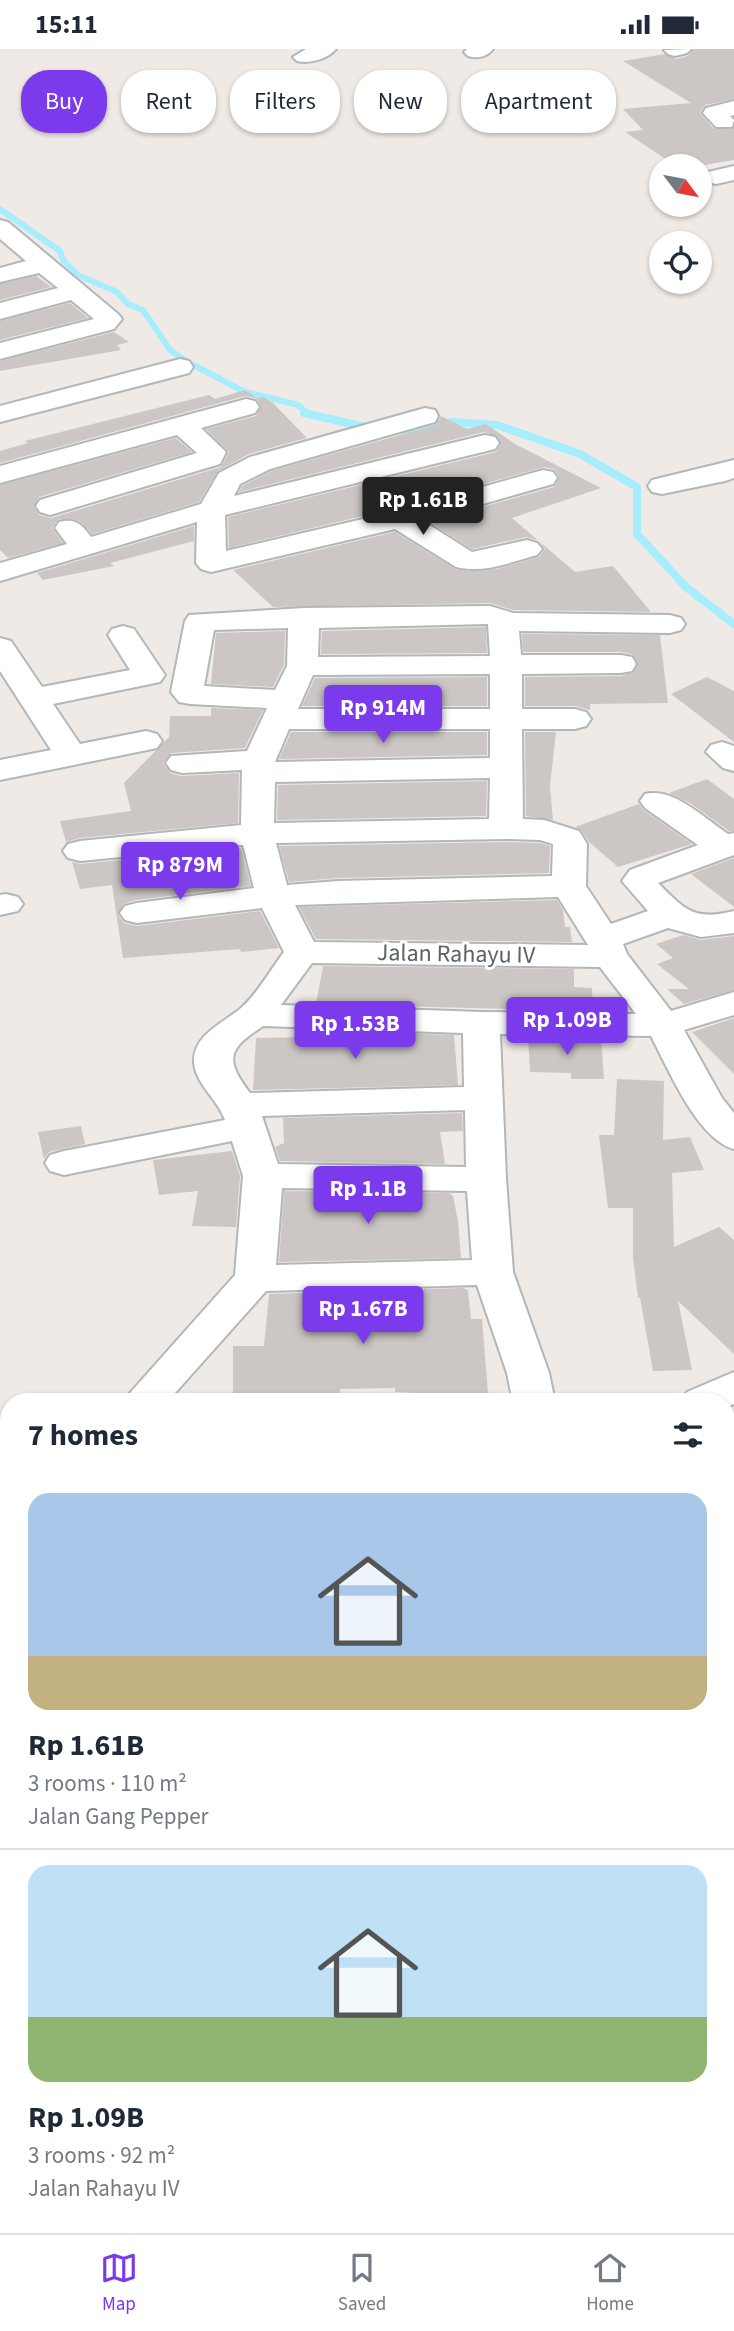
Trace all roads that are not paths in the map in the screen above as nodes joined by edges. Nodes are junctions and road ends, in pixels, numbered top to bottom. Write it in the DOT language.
graph roads {
  1 [pos="325,49"];
  2 [pos="304,57"];
  3 [pos="4,234"];
  4 [pos="45,264"];
  5 [pos="0,275"];
  6 [pos="77,292"];
  7 [pos="0,311"];
  8 [pos="0,351"];
  9 [pos="180,367"];
  10 [pos="246,407"];
  11 [pos="0,414"];
  12 [pos="425,416"];
  13 [pos="182,425"];
  14 [pos="485,443"];
  15 [pos="734,468"];
  16 [pos="3,471"];
  17 [pos="543,478"];
  18 [pos="662,486"];
  19 [pos="50,506"];
  20 [pos="197,514"];
  21 [pos="400,519"];
  22 [pos="85,548"];
  23 [pos="527,549"];
  24 [pos="4,566"];
  25 [pos="206,592"];
  26 [pos="304,617"];
  27 [pos="503,622"];
  28 [pos="670,624"];
  29 [pos="123,635"];
  30 [pos="0,647"];
  31 [pos="621,664"];
  32 [pos="302,666"];
  33 [pos="506,666"];
  34 [pos="35,698"];
  35 [pos="283,710"];
  36 [pos="575,719"];
  37 [pos="506,721"];
  38 [pos="146,741"];
  39 [pos="72,757"];
  40 [pos="182,763"];
  41 [pos="258,766"];
  42 [pos="504,768"];
  43 [pos="0,770"];
  44 [pos="657,801"];
  45 [pos="506,829"];
  46 [pos="257,833"];
  47 [pos="728,845"];
  48 [pos="80,851"];
  49 [pos="569,886"];
  50 [pos="273,896"];
  51 [pos="137,913"];
  52 [pos="671,915"];
  53 [pos="734,922"];
  54 [pos="606,947"];
  55 [pos="302,952"];
  56 [pos="734,1003"];
  57 [pos="254,1015"];
  58 [pos="481,1023"];
  59 [pos="663,1025"];
  60 [pos="720,1097"];
  61 [pos="485,1098"];
  62 [pos="243,1116"];
  63 [pos="734,1137"];
  64 [pos="64,1163"];
  65 [pos="264,1176"];
  66 [pos="486,1179"];
  67 [pos="493,1272"];
  68 [pos="254,1278"];
  69 [pos="151,1393"];
  70 [pos="532,1393"];
  1 -- 2 [label="street"];
  3 -- 4 [label="street"];
  4 -- 5 [label="street"];
  4 -- 6 [label="street"];
  6 -- 7 [label="street"];
  6 -- 8 [label="street"];
  9 -- 11 [label="street"];
  10 -- 13 [label="street"];
  12 -- 20 [label="street"];
  13 -- 16 [label="street"];
  13 -- 19 [label="street"];
  14 -- 20 [label="street"];
  15 -- 18 [label="street"];
  16 -- 19 [label="street"];
  17 -- 21 [label="street"];
  19 -- 22 [label="street"];
  20 -- 22 [label="street"];
  20 -- 25 [label="street"];
  21 -- 23 [label="street"];
  21 -- 25 [label="street"];
  22 -- 24 [label="street"];
  25 -- 26 [label="street"];
  25 -- 35 [label="street"];
  26 -- 27 [label="street"];
  26 -- 32 [label="street"];
  27 -- 28 [label="street"];
  27 -- 33 [label="street"];
  29 -- 34 [label="street"];
  30 -- 34 [label="street"];
  31 -- 33 [label="street"];
  32 -- 33 [label="street"];
  32 -- 35 [label="street"];
  33 -- 37 [label="street"];
  34 -- 39 [label="street"];
  35 -- 37 [label="street"];
  35 -- 41 [label="street"];
  36 -- 37 [label="street"];
  37 -- 42 [label="street"];
  38 -- 39 [label="street"];
  39 -- 43 [label="street"];
  40 -- 41 [label="street"];
  41 -- 42 [label="street"];
  41 -- 46 [label="street"];
  42 -- 45 [label="street"];
  44 -- 47 [label="street"];
  45 -- 46 [label="street"];
  45 -- 49 [label="street"];
  46 -- 48 [label="street"];
  46 -- 50 [label="street"];
  47 -- 52 [label="street"];
  49 -- 50 [label="street"];
  49 -- 54 [label="street"];
  50 -- 51 [label="street"];
  50 -- 55 [label="street"];
  52 -- 53 [label="street"];
  52 -- 54 [label="street"];
  54 -- 55 [label="street, Jalan Rahayu IV"];
  54 -- 59 [label="street"];
  55 -- 57 [label="street"];
  56 -- 59 [label="street"];
  57 -- 58 [label="street"];
  57 -- 62 [label="street"];
  58 -- 59 [label="street"];
  58 -- 61 [label="street"];
  59 -- 60 [label="street"];
  60 -- 63 [label="street"];
  61 -- 62 [label="street"];
  61 -- 66 [label="street"];
  62 -- 64 [label="street"];
  62 -- 65 [label="street"];
  65 -- 66 [label="street"];
  65 -- 68 [label="street"];
  66 -- 67 [label="street"];
  67 -- 68 [label="street"];
  67 -- 70 [label="street"];
  68 -- 69 [label="street"];
}
